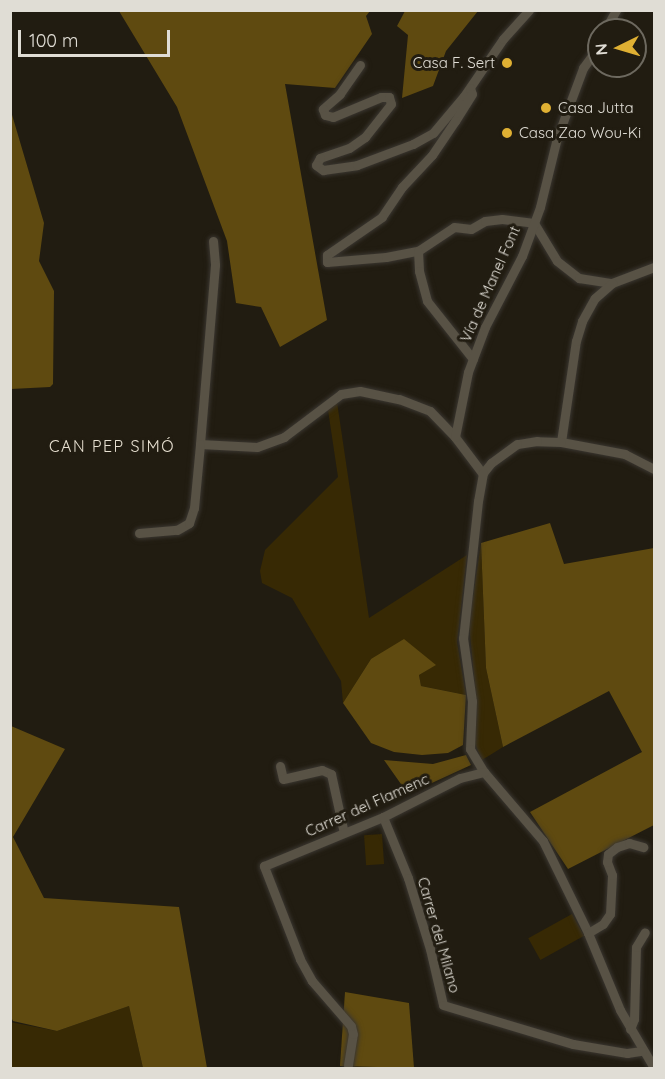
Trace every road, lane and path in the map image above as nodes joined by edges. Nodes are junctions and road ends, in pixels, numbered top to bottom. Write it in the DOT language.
graph roads {
  1 [pos="529,10"];
  2 [pos="587,62"];
  3 [pos="360,65"];
  4 [pos="470,88"];
  5 [pos="534,223"];
  6 [pos="213,241"];
  7 [pos="418,251"];
  8 [pos="654,267"];
  9 [pos="612,283"];
  10 [pos="473,359"];
  11 [pos="455,437"];
  12 [pos="561,442"];
  13 [pos="200,444"];
  14 [pos="654,469"];
  15 [pos="483,474"];
  16 [pos="139,533"];
  17 [pos="280,766"];
  18 [pos="484,771"];
  19 [pos="383,817"];
  20 [pos="344,833"];
  21 [pos="643,847"];
  22 [pos="645,932"];
  23 [pos="588,933"];
  24 [pos="630,1029"];
  25 [pos="642,1051"];
  26 [pos="348,1065"];
  27 [pos="654,1068"];
  1 -- 4 [label="street"];
  2 -- 5 [label="street, Vía de Manel Font"];
  3 -- 4 [label="street"];
  4 -- 7 [label="street"];
  5 -- 7 [label="street"];
  5 -- 9 [label="street"];
  5 -- 10 [label="street, Vía de Manel Font"];
  6 -- 13 [label="street"];
  7 -- 10 [label="street"];
  8 -- 9 [label="street"];
  9 -- 12 [label="street"];
  10 -- 11 [label="street, Vía de Manel Font"];
  11 -- 13 [label="street"];
  11 -- 15 [label="street"];
  12 -- 14 [label="street"];
  12 -- 15 [label="street"];
  13 -- 16 [label="street"];
  15 -- 18 [label="street"];
  17 -- 20 [label="street"];
  18 -- 19 [label="street, Carrer del Flamenc"];
  18 -- 23 [label="street"];
  19 -- 20 [label="street, Carrer del Flamenc"];
  19 -- 25 [label="street, Carrer del Milano"];
  20 -- 26 [label="street, Carrer del Flamenc"];
  21 -- 23 [label="street"];
  22 -- 24 [label="street"];
  23 -- 24 [label="street"];
  24 -- 25 [label="street"];
  25 -- 27 [label="street"];
}
